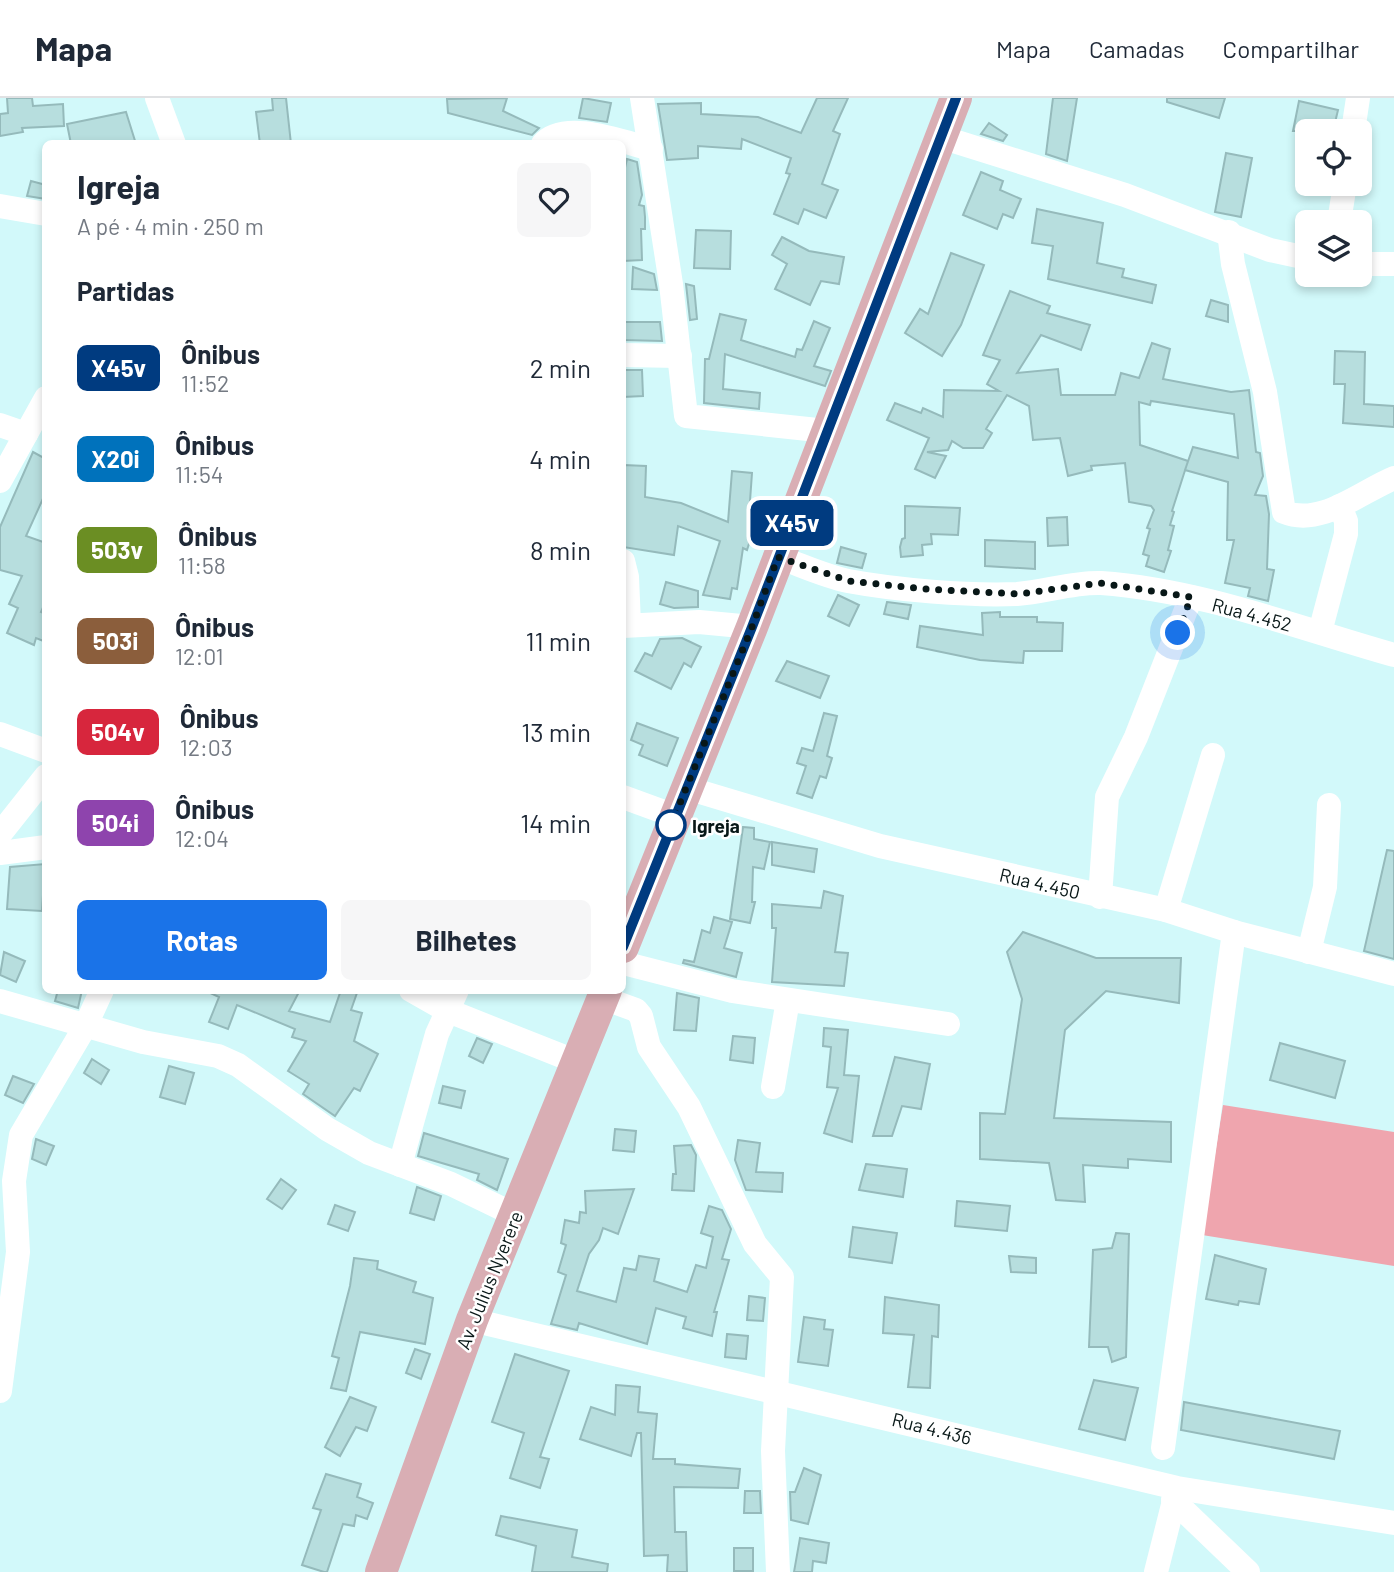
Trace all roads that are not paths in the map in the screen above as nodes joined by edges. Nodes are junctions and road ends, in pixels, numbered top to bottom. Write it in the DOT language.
graph roads {
  1 [pos="158,98"];
  2 [pos="642,98"];
  3 [pos="956,98"];
  4 [pos="1359,98"];
  5 [pos="1355,119"];
  6 [pos="941,137"];
  7 [pos="173,140"];
  8 [pos="547,140"];
  9 [pos="612,140"];
  10 [pos="626,143"];
  11 [pos="651,149"];
  12 [pos="0,206"];
  13 [pos="42,213"];
  14 [pos="1229,232"];
  15 [pos="1295,255"];
  16 [pos="1372,264"];
  17 [pos="1394,264"];
  18 [pos="626,355"];
  19 [pos="680,356"];
  20 [pos="42,405"];
  21 [pos="0,425"];
  22 [pos="827,431"];
  23 [pos="26,433"];
  24 [pos="1394,478"];
  25 [pos="0,481"];
  26 [pos="1339,506"];
  27 [pos="778,557"];
  28 [pos="1191,597"];
  29 [pos="626,625"];
  30 [pos="752,627"];
  31 [pos="1320,632"];
  32 [pos="1394,655"];
  33 [pos="0,734"];
  34 [pos="42,750"];
  35 [pos="1213,755"];
  36 [pos="42,781"];
  37 [pos="626,797"];
  38 [pos="681,802"];
  39 [pos="1329,805"];
  40 [pos="0,834"];
  41 [pos="42,848"];
  42 [pos="0,853"];
  43 [pos="1100,897"];
  44 [pos="1166,911"];
  45 [pos="1234,932"];
  46 [pos="626,940"];
  47 [pos="1308,952"];
  48 [pos="626,965"];
  49 [pos="1394,974"];
  50 [pos="100,994"];
  51 [pos="427,994"];
  52 [pos="604,994"];
  53 [pos="452,1000"];
  54 [pos="788,1000"];
  55 [pos="0,1001"];
  56 [pos="948,1024"];
  57 [pos="86,1025"];
  58 [pos="577,1062"];
  59 [pos="773,1087"];
  60 [pos="400,1165"];
  61 [pos="515,1215"];
  62 [pos="472,1320"];
  63 [pos="776,1390"];
  64 [pos="0,1391"];
  65 [pos="1163,1448"];
  66 [pos="1175,1494"];
  67 [pos="1394,1523"];
  68 [pos="381,1572"];
  69 [pos="778,1572"];
  70 [pos="1156,1572"];
  71 [pos="1248,1572"];
  1 -- 7 [label="street"];
  2 -- 11 [label="street"];
  3 -- 6 [label="main road"];
  4 -- 5 [label="street"];
  6 -- 14 [label="street"];
  6 -- 22 [label="main road"];
  8 -- 9 [label="street"];
  10 -- 11 [label="street"];
  11 -- 19 [label="street"];
  12 -- 13 [label="street"];
  14 -- 15 [label="street"];
  14 -- 26 [label="street"];
  16 -- 17 [label="street"];
  18 -- 19 [label="street"];
  19 -- 22 [label="street"];
  20 -- 23 [label="street"];
  21 -- 23 [label="street"];
  22 -- 27 [label="main road"];
  23 -- 25 [label="street"];
  24 -- 26 [label="street"];
  26 -- 31 [label="street"];
  27 -- 28 [label="street, Rua 4.452"];
  27 -- 30 [label="main road"];
  28 -- 31 [label="street, Rua 4.452"];
  28 -- 43 [label="street"];
  29 -- 30 [label="street"];
  30 -- 38 [label="main road"];
  31 -- 32 [label="street, Rua 4.452"];
  33 -- 34 [label="street"];
  35 -- 44 [label="street"];
  36 -- 40 [label="street"];
  37 -- 38 [label="street, Rua 4.450"];
  38 -- 43 [label="street, Rua 4.450"];
  38 -- 46 [label="main road"];
  39 -- 47 [label="street"];
  41 -- 42 [label="street"];
  43 -- 44 [label="street, Rua 4.450"];
  44 -- 45 [label="street, Rua 4.450"];
  45 -- 47 [label="street, Rua 4.450"];
  45 -- 65 [label="street"];
  47 -- 49 [label="street, Rua 4.450"];
  48 -- 54 [label="street"];
  50 -- 57 [label="street"];
  51 -- 53 [label="street"];
  52 -- 58 [label="main road, Av. Julius Nyerere"];
  52 -- 63 [label="street"];
  53 -- 58 [label="street"];
  53 -- 60 [label="street"];
  54 -- 56 [label="street"];
  54 -- 59 [label="street"];
  55 -- 57 [label="street"];
  57 -- 60 [label="street"];
  57 -- 64 [label="street"];
  58 -- 61 [label="main road, Av. Julius Nyerere"];
  60 -- 61 [label="street"];
  61 -- 62 [label="main road, Av. Julius Nyerere"];
  62 -- 63 [label="street, Rua 4.436"];
  62 -- 68 [label="main road, Av. Julius Nyerere"];
  63 -- 66 [label="street, Rua 4.436"];
  63 -- 69 [label="street"];
  66 -- 67 [label="street, Rua 4.436"];
  66 -- 70 [label="street"];
  66 -- 71 [label="street"];
}
